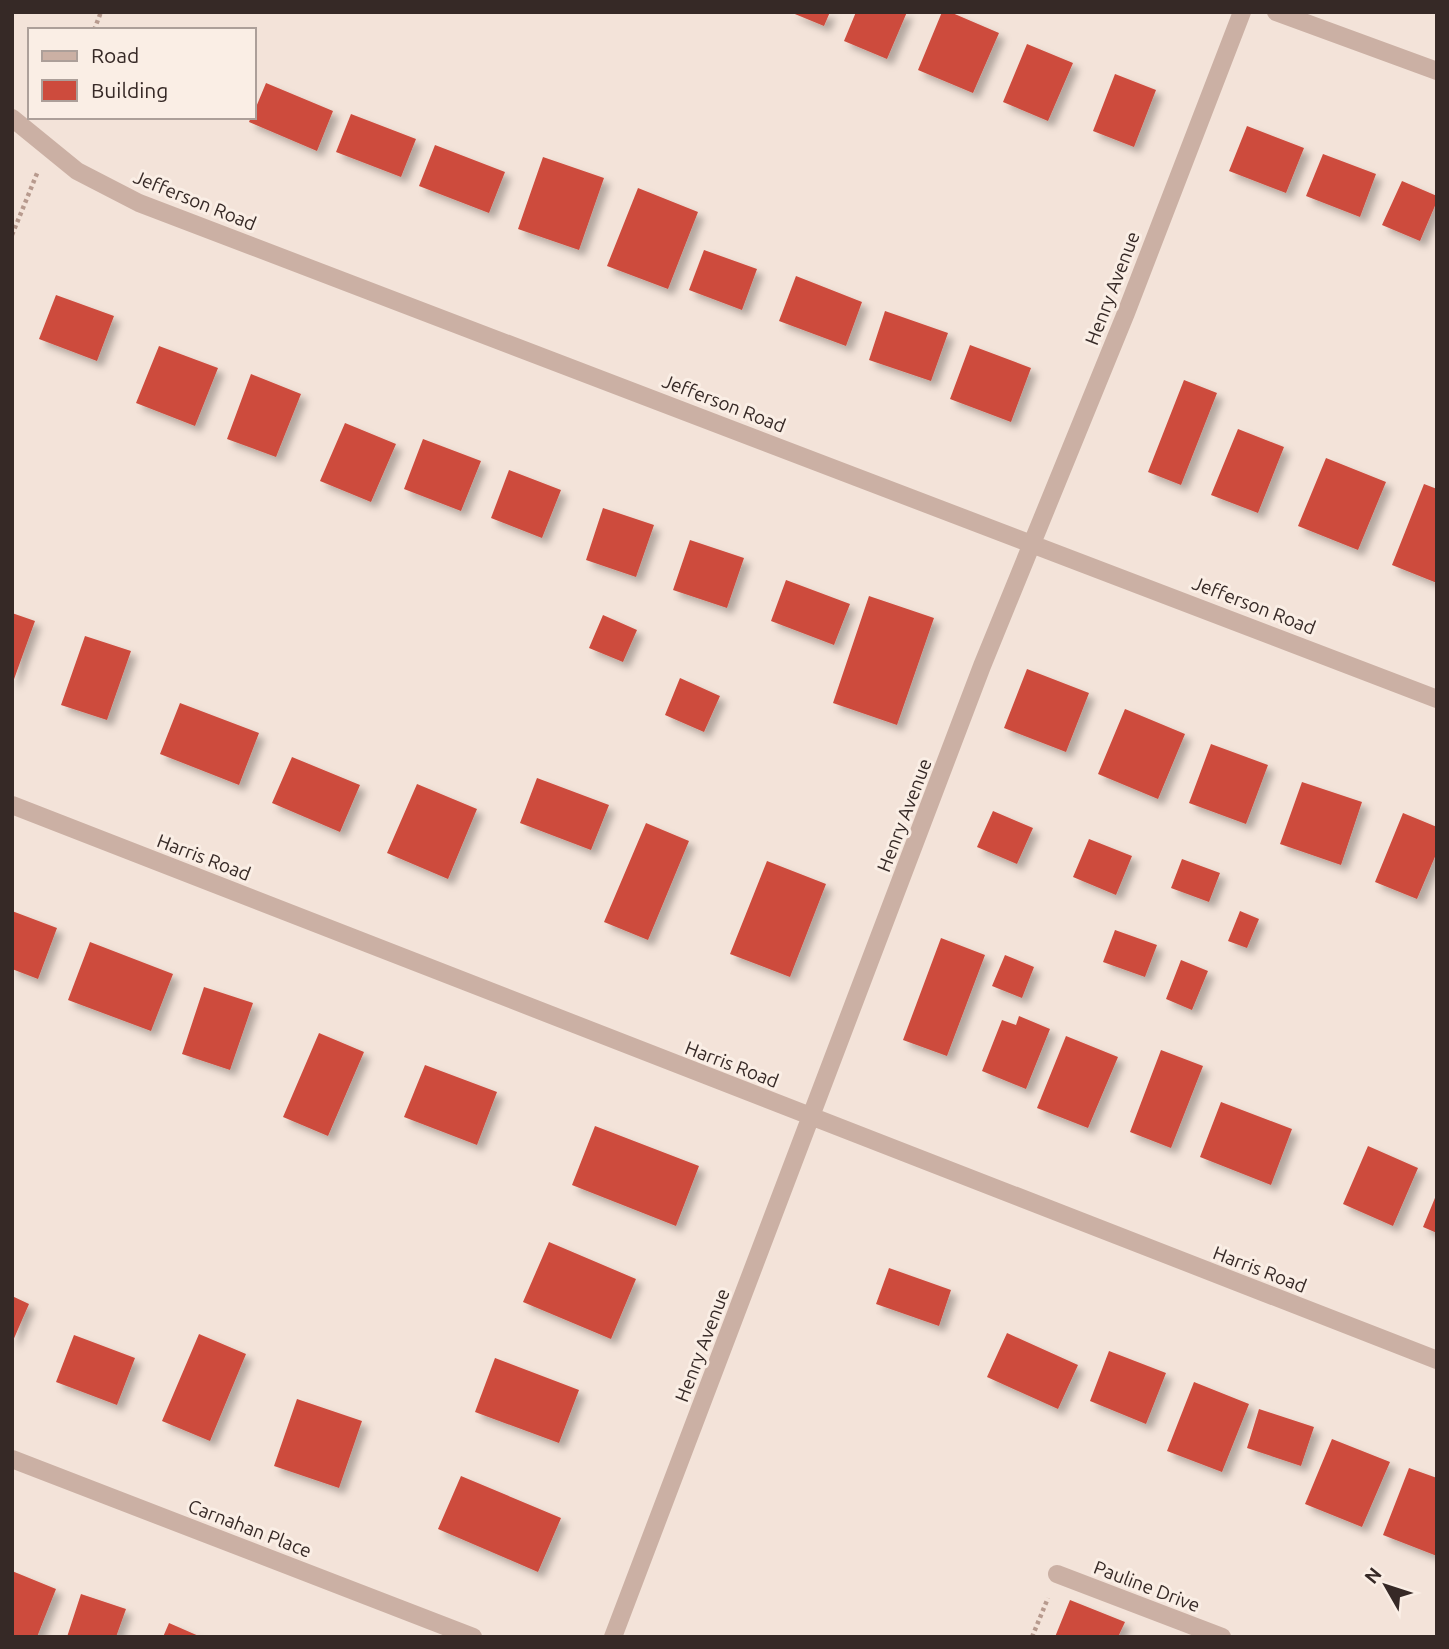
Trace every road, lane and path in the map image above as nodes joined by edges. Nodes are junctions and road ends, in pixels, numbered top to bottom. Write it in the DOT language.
graph roads {
  1 [pos="1242,12"];
  2 [pos="1276,12"];
  3 [pos="1437,71"];
  4 [pos="12,118"];
  5 [pos="47,148"];
  6 [pos="12,235"];
  7 [pos="1032,542"];
  8 [pos="1437,698"];
  9 [pos="12,805"];
  10 [pos="812,1118"];
  11 [pos="1437,1360"];
  12 [pos="12,1459"];
  13 [pos="1057,1574"];
  14 [pos="473,1637"];
  15 [pos="613,1637"];
  16 [pos="1032,1637"];
  17 [pos="1222,1637"];
  1 -- 7 [label="street, Henry Avenue"];
  2 -- 3 [label="street"];
  4 -- 5 [label="street, Jefferson Road"];
  5 -- 6 [label="path"];
  5 -- 7 [label="street, Jefferson Road"];
  7 -- 8 [label="street, Jefferson Road"];
  7 -- 10 [label="street, Henry Avenue"];
  9 -- 10 [label="street, Harris Road"];
  10 -- 11 [label="street, Harris Road"];
  10 -- 15 [label="street, Henry Avenue"];
  12 -- 14 [label="street, Carnahan Place"];
  13 -- 16 [label="path"];
  13 -- 17 [label="street, Pauline Drive"];
}
